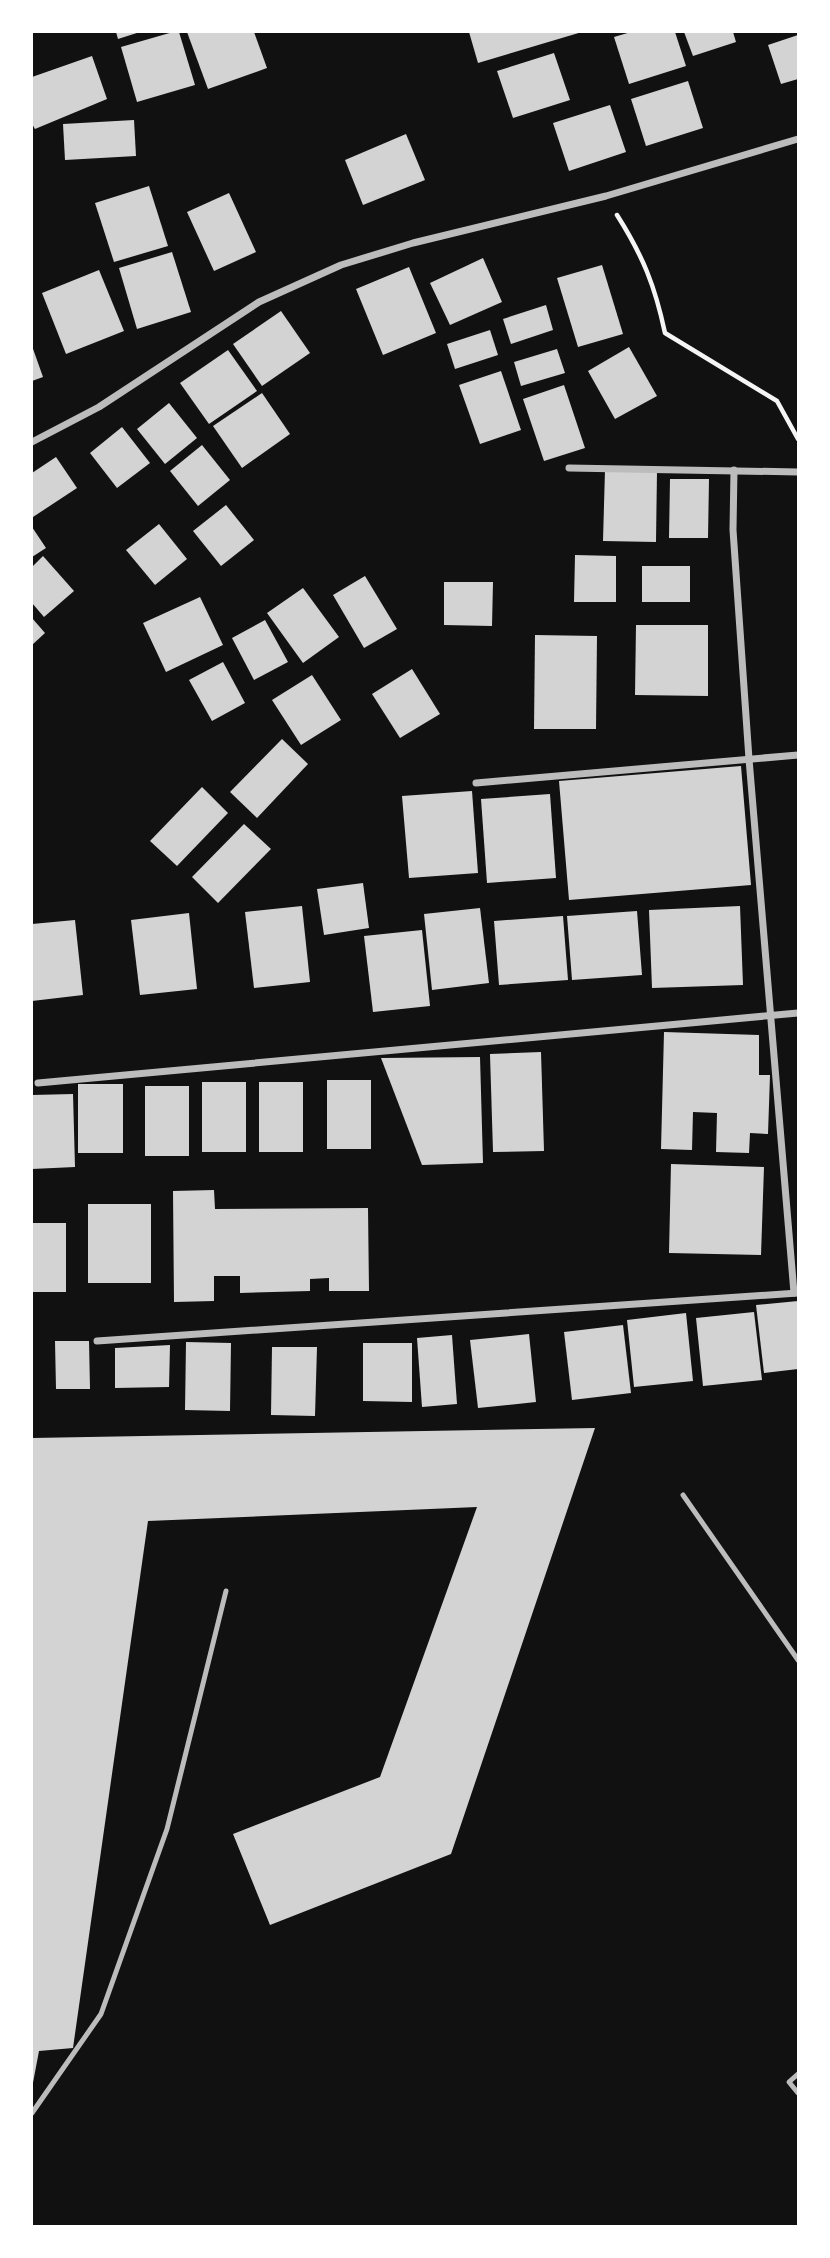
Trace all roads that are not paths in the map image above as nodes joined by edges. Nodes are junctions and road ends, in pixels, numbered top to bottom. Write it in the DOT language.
graph roads {
  1 [pos="799,139"];
  2 [pos="32,442"];
  3 [pos="569,468"];
  4 [pos="734,470"];
  5 [pos="799,472"];
  6 [pos="799,755"];
  7 [pos="749,759"];
  8 [pos="476,783"];
  9 [pos="799,1013"];
  10 [pos="769,1015"];
  11 [pos="38,1083"];
  12 [pos="796,1293"];
  13 [pos="97,1341"];
  14 [pos="683,1495"];
  15 [pos="226,1591"];
  16 [pos="799,1660"];
  17 [pos="799,2074"];
  18 [pos="799,2093"];
  19 [pos="32,2113"];
  1 -- 2 [label="street"];
  3 -- 4 [label="street"];
  4 -- 5 [label="street"];
  4 -- 7 [label="street"];
  6 -- 7 [label="street"];
  7 -- 8 [label="street"];
  7 -- 10 [label="street"];
  9 -- 10 [label="street"];
  10 -- 11 [label="street"];
  10 -- 12 [label="street"];
  12 -- 13 [label="street"];
  14 -- 16 [label="lane"];
  15 -- 19 [label="lane"];
  17 -- 18 [label="lane"];
}
